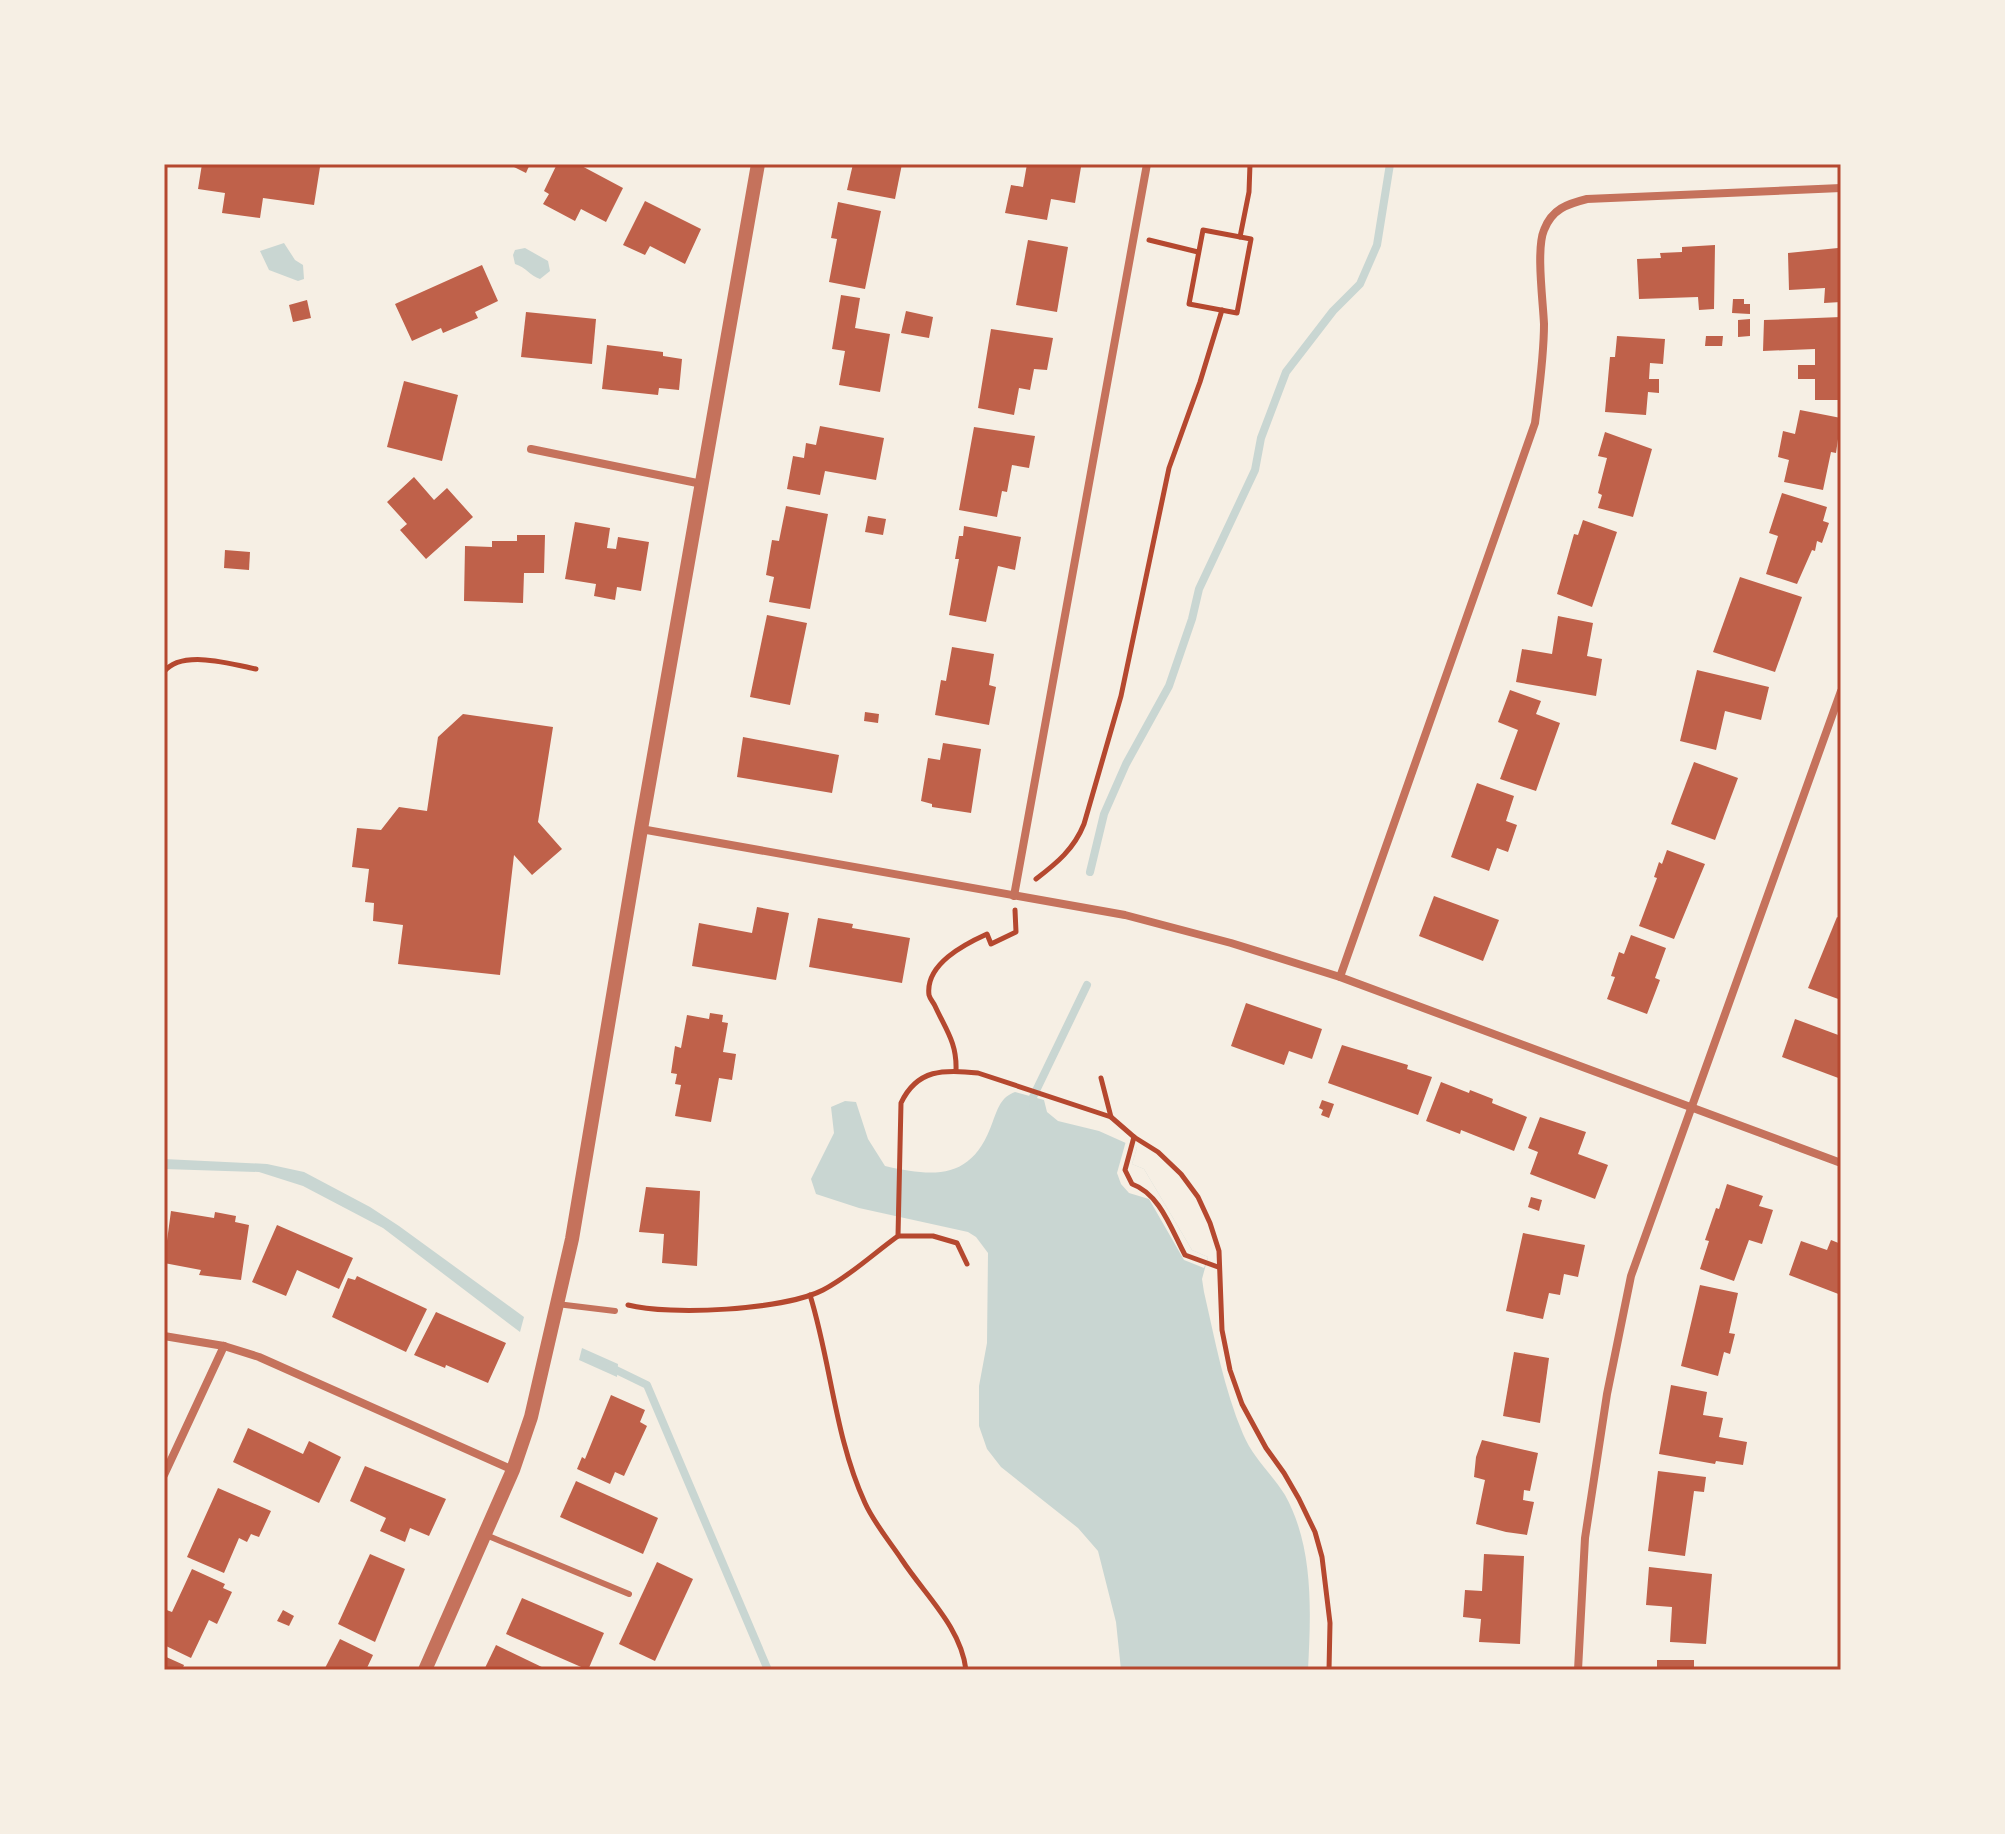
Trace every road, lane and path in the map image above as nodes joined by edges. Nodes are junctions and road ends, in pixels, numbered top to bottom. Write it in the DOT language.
graph roads {
  1 [pos="758,164"];
  2 [pos="1147,164"];
  3 [pos="1250,164"];
  4 [pos="1841,188"];
  5 [pos="1240,237"];
  6 [pos="1134,238"];
  7 [pos="1198,252"];
  8 [pos="1222,310"];
  9 [pos="531,449"];
  10 [pos="703,484"];
  11 [pos="256,669"];
  12 [pos="164,672"];
  13 [pos="1841,691"];
  14 [pos="641,829"];
  15 [pos="1014,896"];
  16 [pos="1340,977"];
  17 [pos="956,1070"];
  18 [pos="1101,1078"];
  19 [pos="1690,1107"];
  20 [pos="1111,1117"];
  21 [pos="1134,1137"];
  22 [pos="1841,1163"];
  23 [pos="898,1236"];
  24 [pos="967,1264"];
  25 [pos="1218,1267"];
  26 [pos="810,1295"];
  27 [pos="557,1304"];
  28 [pos="615,1311"];
  29 [pos="164,1336"];
  30 [pos="224,1346"];
  31 [pos="513,1470"];
  32 [pos="164,1475"];
  33 [pos="486,1535"];
  34 [pos="629,1594"];
  35 [pos="425,1670"];
  36 [pos="966,1670"];
  37 [pos="1329,1670"];
  38 [pos="1578,1670"];
  1 -- 10 [label="street"];
  2 -- 6 [label="street"];
  3 -- 5 [label="path"];
  4 -- 16 [label="street"];
  5 -- 7 [label="path"];
  5 -- 8 [label="path"];
  6 -- 7 [label="path"];
  6 -- 15 [label="street"];
  7 -- 8 [label="path"];
  8 -- 15 [label="path"];
  9 -- 10 [label="street"];
  10 -- 14 [label="street"];
  11 -- 12 [label="path"];
  13 -- 19 [label="street"];
  14 -- 15 [label="street"];
  14 -- 27 [label="street"];
  15 -- 16 [label="street"];
  15 -- 17 [label="path"];
  16 -- 19 [label="street"];
  17 -- 20 [label="path"];
  17 -- 23 [label="path"];
  18 -- 20 [label="path"];
  19 -- 22 [label="street"];
  19 -- 38 [label="street"];
  20 -- 21 [label="path"];
  21 -- 25 [label="path"];
  21 -- 25 [label="path"];
  23 -- 24 [label="path"];
  23 -- 26 [label="path"];
  25 -- 37 [label="path"];
  26 -- 28 [label="path"];
  26 -- 36 [label="path"];
  27 -- 28 [label="lane"];
  27 -- 31 [label="street"];
  29 -- 30 [label="street"];
  30 -- 31 [label="street"];
  30 -- 32 [label="street"];
  31 -- 33 [label="street"];
  33 -- 34 [label="lane"];
  33 -- 35 [label="street"];
}
